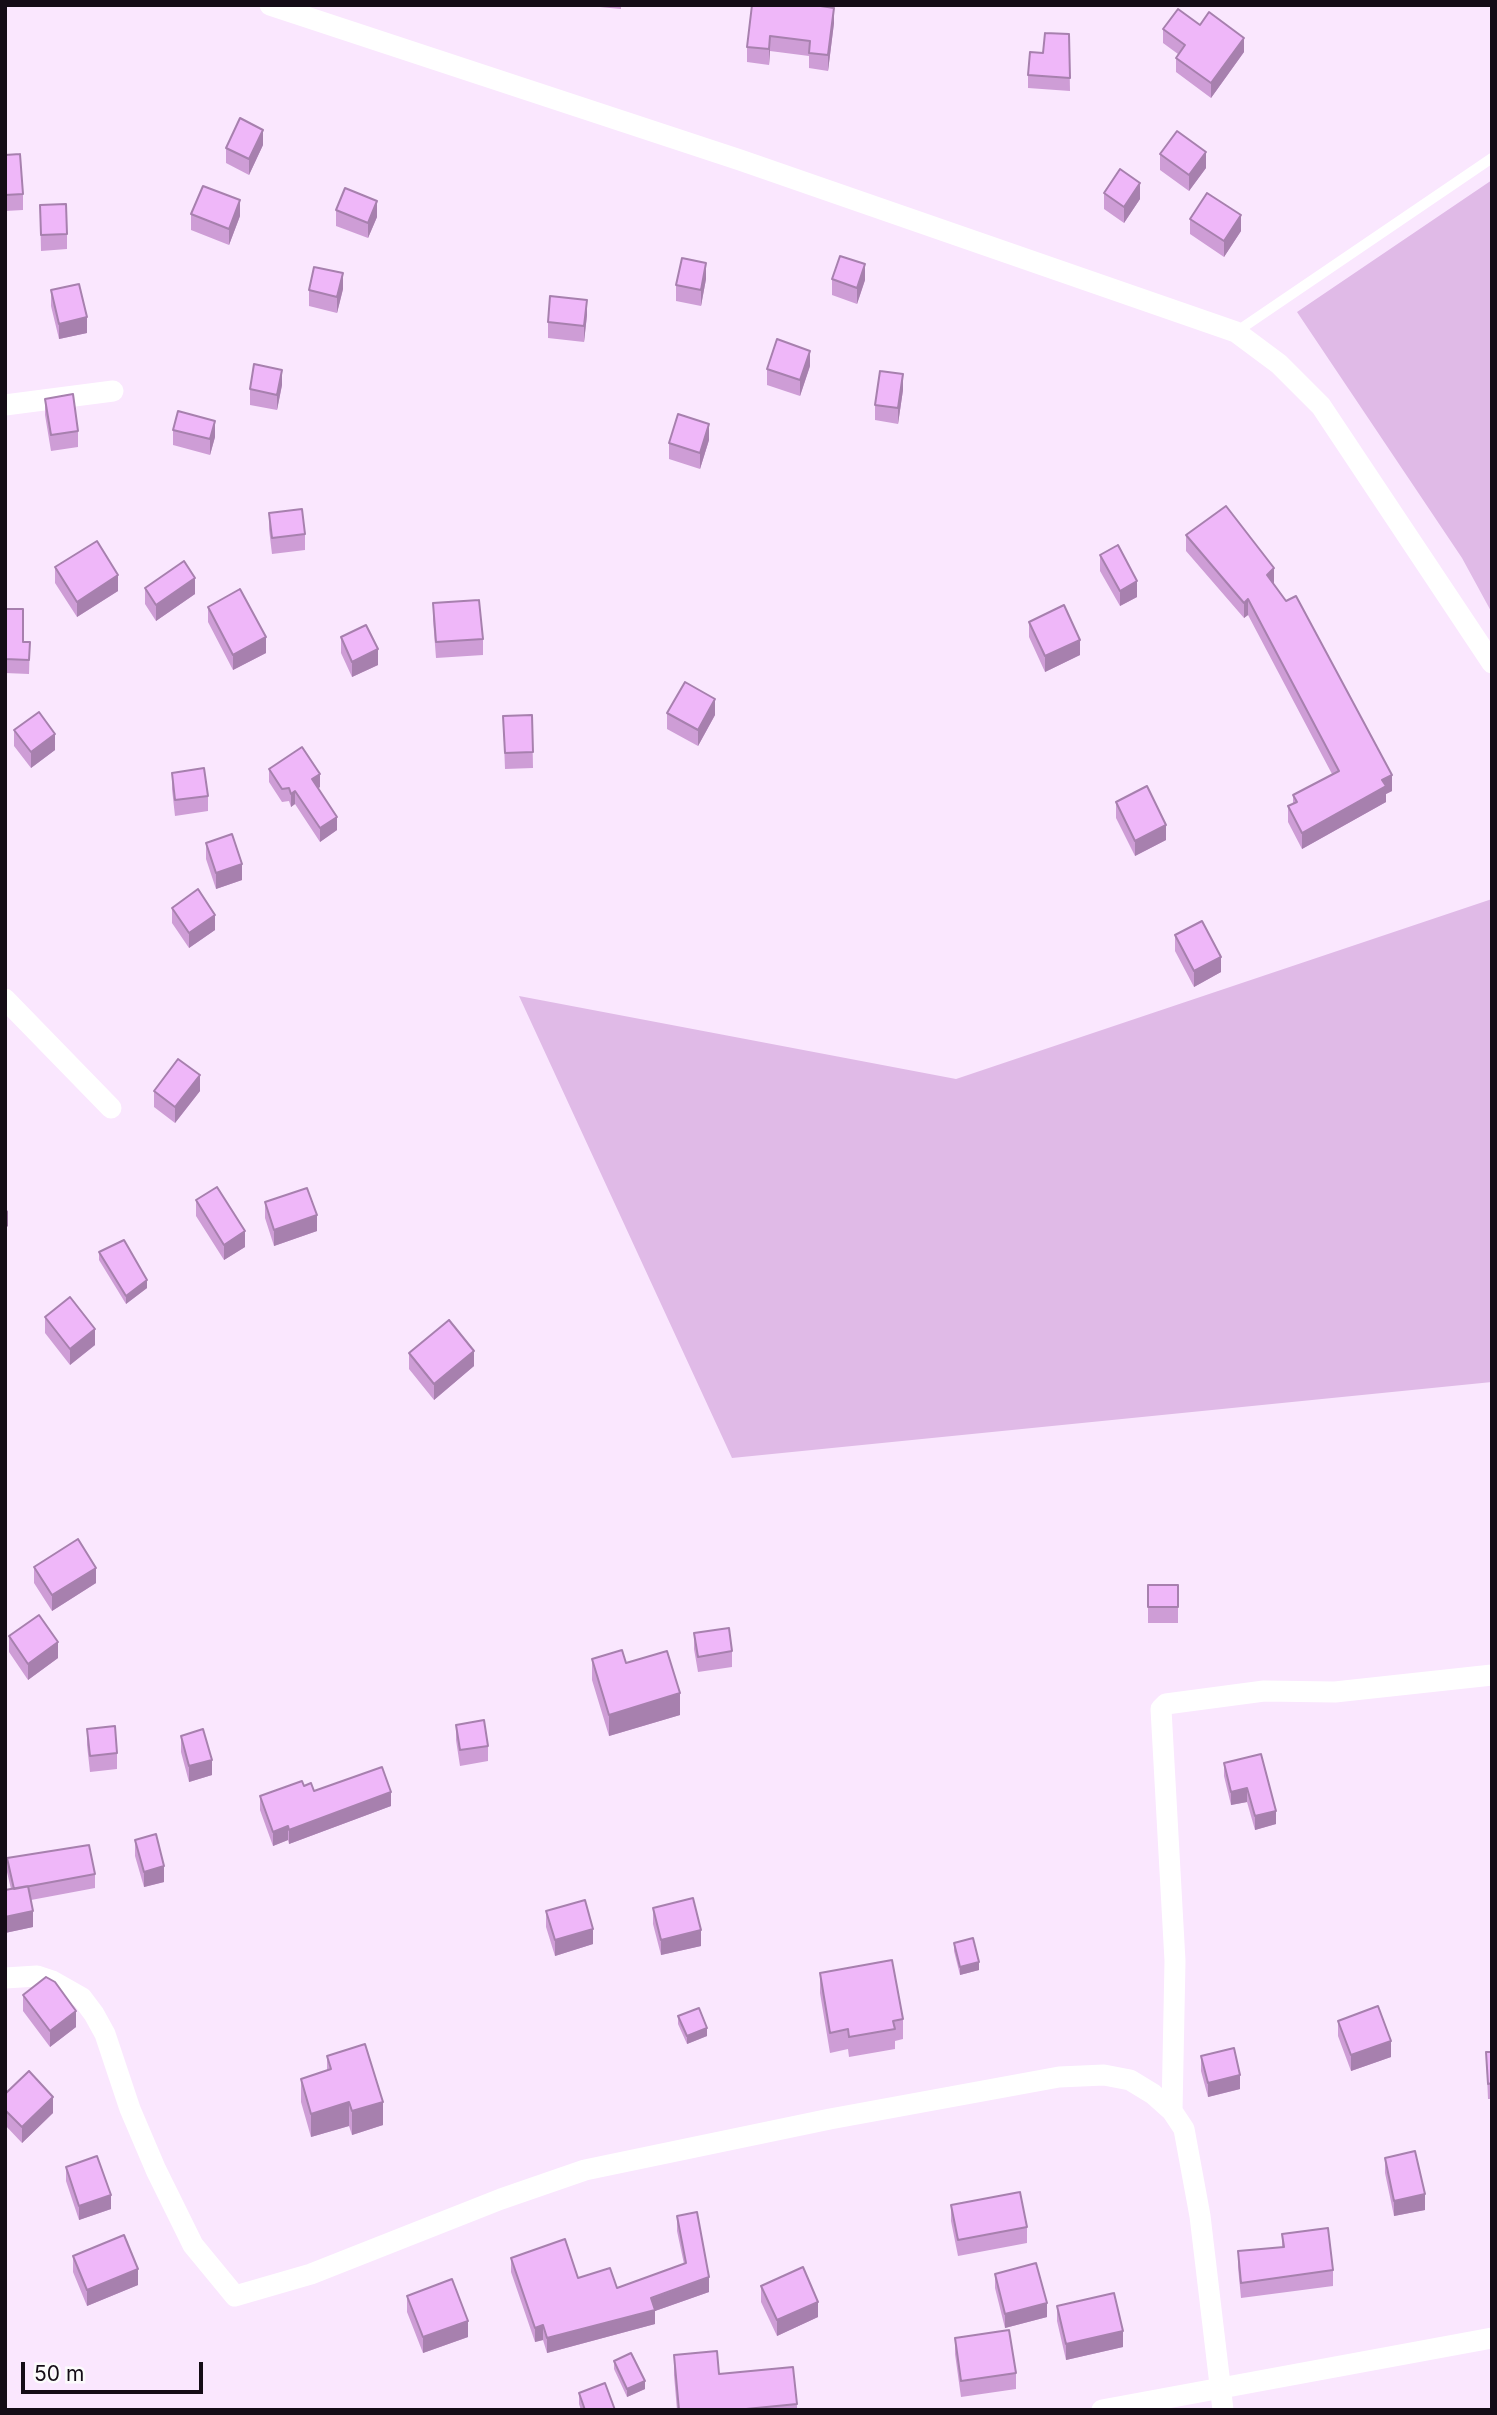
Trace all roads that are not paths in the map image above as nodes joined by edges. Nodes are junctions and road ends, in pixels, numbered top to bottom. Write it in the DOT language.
graph roads {
  1 [pos="270,5"];
  2 [pos="1492,158"];
  3 [pos="1236,332"];
  4 [pos="113,391"];
  5 [pos="5,405"];
  6 [pos="1492,663"];
  7 [pos="5,999"];
  8 [pos="111,1108"];
  9 [pos="1492,1675"];
  10 [pos="5,1978"];
  11 [pos="1172,2111"];
  12 [pos="1492,2338"];
  13 [pos="1222,2400"];
  14 [pos="1102,2410"];
  1 -- 3 [label="street"];
  2 -- 3 [label="lane"];
  3 -- 6 [label="street"];
  4 -- 5 [label="street"];
  7 -- 8 [label="street"];
  9 -- 11 [label="street"];
  10 -- 11 [label="street"];
  11 -- 13 [label="street"];
  12 -- 13 [label="street"];
  13 -- 14 [label="street"];
}
